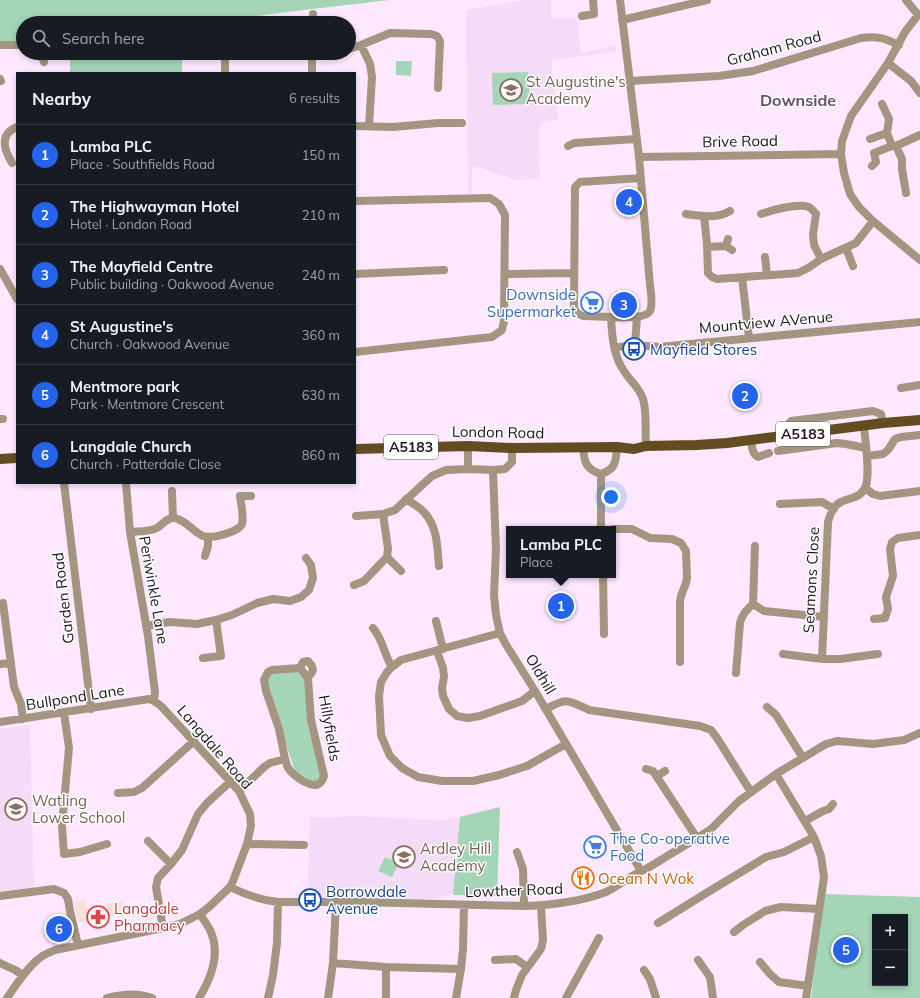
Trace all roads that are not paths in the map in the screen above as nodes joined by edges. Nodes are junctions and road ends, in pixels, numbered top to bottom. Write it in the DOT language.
graph roads {
  1 [pos="593,0"];
  2 [pos="620,0"];
  3 [pos="707,0"];
  4 [pos="906,0"];
  5 [pos="919,15"];
  6 [pos="582,16"];
  7 [pos="622,20"];
  8 [pos="0,44"];
  9 [pos="16,45"];
  10 [pos="361,45"];
  11 [pos="899,45"];
  12 [pos="356,47"];
  13 [pos="225,60"];
  14 [pos="312,60"];
  15 [pos="888,63"];
  16 [pos="224,72"];
  17 [pos="312,72"];
  18 [pos="629,81"];
  19 [pos="438,88"];
  20 [pos="920,93"];
  21 [pos="882,104"];
  22 [pos="462,123"];
  23 [pos="356,126"];
  24 [pos="369,126"];
  25 [pos="16,128"];
  26 [pos="887,133"];
  27 [pos="920,135"];
  28 [pos="636,139"];
  29 [pos="870,139"];
  30 [pos="568,146"];
  31 [pos="894,146"];
  32 [pos="841,154"];
  33 [pos="639,157"];
  34 [pos="12,163"];
  35 [pos="872,166"];
  36 [pos="641,178"];
  37 [pos="906,193"];
  38 [pos="774,200"];
  39 [pos="356,201"];
  40 [pos="776,208"];
  41 [pos="730,211"];
  42 [pos="686,214"];
  43 [pos="760,214"];
  44 [pos="704,216"];
  45 [pos="873,221"];
  46 [pos="729,245"];
  47 [pos="707,247"];
  48 [pos="846,248"];
  49 [pos="920,248"];
  50 [pos="765,257"];
  51 [pos="917,257"];
  52 [pos="821,259"];
  53 [pos="853,266"];
  54 [pos="0,269"];
  55 [pos="444,270"];
  56 [pos="574,273"];
  57 [pos="356,274"];
  58 [pos="505,274"];
  59 [pos="767,276"];
  60 [pos="742,277"];
  61 [pos="16,297"];
  62 [pos="611,317"];
  63 [pos="637,317"];
  64 [pos="920,322"];
  65 [pos="749,338"];
  66 [pos="635,345"];
  67 [pos="615,348"];
  68 [pos="356,352"];
  69 [pos="920,385"];
  70 [pos="901,388"];
  71 [pos="920,420"];
  72 [pos="883,423"];
  73 [pos="864,426"];
  74 [pos="788,435"];
  75 [pos="920,435"];
  76 [pos="750,440"];
  77 [pos="468,446"];
  78 [pos="617,446"];
  79 [pos="646,446"];
  80 [pos="584,447"];
  81 [pos="512,448"];
  82 [pos="356,449"];
  83 [pos="778,451"];
  84 [pos="866,452"];
  85 [pos="769,453"];
  86 [pos="16,458"];
  87 [pos="0,459"];
  88 [pos="468,469"];
  89 [pos="493,470"];
  90 [pos="601,474"];
  91 [pos="64,484"];
  92 [pos="126,484"];
  93 [pos="865,488"];
  94 [pos="172,491"];
  95 [pos="920,491"];
  96 [pos="251,496"];
  97 [pos="406,499"];
  98 [pos="780,504"];
  99 [pos="834,509"];
  100 [pos="383,514"];
  101 [pos="356,516"];
  102 [pos="174,518"];
  103 [pos="601,526"];
  104 [pos="616,529"];
  105 [pos="130,532"];
  106 [pos="920,535"];
  107 [pos="208,537"];
  108 [pos="755,546"];
  109 [pos="205,556"];
  110 [pos="387,557"];
  111 [pos="306,558"];
  112 [pos="439,566"];
  113 [pos="401,571"];
  114 [pos="602,578"];
  115 [pos="354,585"];
  116 [pos="3,603"];
  117 [pos="753,604"];
  118 [pos="824,617"];
  119 [pos="874,619"];
  120 [pos="216,620"];
  121 [pos="436,621"];
  122 [pos="146,626"];
  123 [pos="373,628"];
  124 [pos="500,633"];
  125 [pos="604,634"];
  126 [pos="440,650"];
  127 [pos="783,654"];
  128 [pos="878,654"];
  129 [pos="203,658"];
  130 [pos="822,659"];
  131 [pos="680,662"];
  132 [pos="11,663"];
  133 [pos="0,664"];
  134 [pos="392,667"];
  135 [pos="736,673"];
  136 [pos="535,691"];
  137 [pos="154,701"];
  138 [pos="767,707"];
  139 [pos="91,709"];
  140 [pos="546,709"];
  141 [pos="64,713"];
  142 [pos="23,719"];
  143 [pos="0,722"];
  144 [pos="920,733"];
  145 [pos="194,741"];
  146 [pos="566,744"];
  147 [pos="802,758"];
  148 [pos="285,759"];
  149 [pos="646,769"];
  150 [pos="665,771"];
  151 [pos="776,774"];
  152 [pos="657,776"];
  153 [pos="230,782"];
  154 [pos="239,791"];
  155 [pos="751,792"];
  156 [pos="118,793"];
  157 [pos="833,804"];
  158 [pos="805,821"];
  159 [pos="814,837"];
  160 [pos="697,838"];
  161 [pos="148,841"];
  162 [pos="107,844"];
  163 [pos="247,844"];
  164 [pos="304,845"];
  165 [pos="517,852"];
  166 [pos="171,864"];
  167 [pos="641,871"];
  168 [pos="230,887"];
  169 [pos="0,896"];
  170 [pos="278,902"];
  171 [pos="336,902"];
  172 [pos="464,906"];
  173 [pos="524,906"];
  174 [pos="541,906"];
  175 [pos="819,909"];
  176 [pos="200,914"];
  177 [pos="658,923"];
  178 [pos="163,928"];
  179 [pos="734,932"];
  180 [pos="599,938"];
  181 [pos="78,945"];
  182 [pos="495,960"];
  183 [pos="698,960"];
  184 [pos="760,962"];
  185 [pos="0,963"];
  186 [pos="333,963"];
  187 [pos="386,967"];
  188 [pos="527,967"];
  189 [pos="461,969"];
  190 [pos="644,970"];
  191 [pos="23,975"];
  192 [pos="808,986"];
  193 [pos="7,998"];
  194 [pos="107,998"];
  195 [pos="152,998"];
  196 [pos="199,998"];
  197 [pos="268,998"];
  198 [pos="328,998"];
  199 [pos="386,998"];
  200 [pos="456,998"];
  201 [pos="514,998"];
  202 [pos="566,998"];
  203 [pos="656,998"];
  204 [pos="713,998"];
  205 [pos="806,998"];
  1 -- 6 [label="street"];
  2 -- 7 [label="street"];
  3 -- 7 [label="street"];
  4 -- 5 [label="street"];
  5 -- 11 [label="street"];
  7 -- 18 [label="street"];
  8 -- 9 [label="street"];
  10 -- 12 [label="street"];
  10 -- 19 [label="street"];
  10 -- 24 [label="street"];
  11 -- 15 [label="street"];
  11 -- 18 [label="street, Graham Road"];
  13 -- 16 [label="street"];
  14 -- 17 [label="street"];
  15 -- 20 [label="street"];
  15 -- 32 [label="street"];
  18 -- 28 [label="street"];
  21 -- 26 [label="street"];
  22 -- 24 [label="street"];
  23 -- 24 [label="street"];
  25 -- 34 [label="street"];
  26 -- 29 [label="street"];
  26 -- 31 [label="street"];
  27 -- 31 [label="street"];
  28 -- 30 [label="street"];
  28 -- 33 [label="street"];
  31 -- 35 [label="street"];
  31 -- 37 [label="street"];
  32 -- 33 [label="street, Brive Road"];
  32 -- 45 [label="street"];
  33 -- 36 [label="street"];
  36 -- 56 [label="street"];
  36 -- 63 [label="street"];
  38 -- 40 [label="street"];
  39 -- 58 [label="street"];
  40 -- 43 [label="street"];
  40 -- 52 [label="street"];
  41 -- 44 [label="street"];
  42 -- 44 [label="street"];
  44 -- 47 [label="street"];
  45 -- 48 [label="street"];
  45 -- 51 [label="street"];
  46 -- 47 [label="street"];
  47 -- 60 [label="street"];
  48 -- 52 [label="street"];
  48 -- 53 [label="street"];
  49 -- 51 [label="street"];
  50 -- 59 [label="street"];
  52 -- 59 [label="street"];
  54 -- 61 [label="street"];
  55 -- 57 [label="street"];
  56 -- 58 [label="street"];
  56 -- 62 [label="street"];
  58 -- 68 [label="street"];
  59 -- 60 [label="street"];
  60 -- 65 [label="street"];
  62 -- 63 [label="street"];
  62 -- 67 [label="street"];
  63 -- 66 [label="street"];
  64 -- 65 [label="street, Mountview AVenue"];
  65 -- 66 [label="street, Mountview AVenue"];
  66 -- 67 [label="street, Mountview AVenue"];
  67 -- 79 [label="street"];
  69 -- 70 [label="street"];
  71 -- 72 [label="main road, London Road / A5183"];
  72 -- 73 [label="main road, London Road / A5183"];
  72 -- 74 [label="street"];
  73 -- 74 [label="main road, London Road / A5183"];
  73 -- 84 [label="street"];
  74 -- 76 [label="main road, London Road / A5183"];
  75 -- 84 [label="street"];
  76 -- 79 [label="main road, London Road / A5183"];
  76 -- 85 [label="street"];
  77 -- 81 [label="main road, London Road / A5183"];
  77 -- 82 [label="main road, London Road / A5183"];
  77 -- 88 [label="street"];
  78 -- 79 [label="main road, London Road / A5183"];
  78 -- 80 [label="main road, London Road / A5183"];
  78 -- 90 [label="street"];
  80 -- 81 [label="main road, London Road / A5183"];
  80 -- 90 [label="street"];
  81 -- 89 [label="street"];
  83 -- 84 [label="street"];
  84 -- 93 [label="street"];
  86 -- 87 [label="main road"];
  88 -- 89 [label="street"];
  88 -- 97 [label="street"];
  89 -- 124 [label="street, Oldhill"];
  90 -- 103 [label="street"];
  91 -- 139 [label="street, Garden Road"];
  92 -- 105 [label="street, Periwinkle Lane"];
  93 -- 95 [label="street"];
  93 -- 99 [label="street, Seamons Close"];
  94 -- 102 [label="street"];
  96 -- 107 [label="street"];
  97 -- 100 [label="street"];
  97 -- 112 [label="street"];
  98 -- 99 [label="street"];
  99 -- 118 [label="street, Seamons Close"];
  100 -- 101 [label="street"];
  100 -- 110 [label="street"];
  102 -- 105 [label="street"];
  102 -- 107 [label="street"];
  104 -- 131 [label="street"];
  105 -- 122 [label="street, Periwinkle Lane"];
  106 -- 119 [label="street"];
  107 -- 109 [label="street"];
  108 -- 117 [label="street"];
  110 -- 113 [label="street"];
  110 -- 115 [label="street"];
  111 -- 120 [label="street"];
  114 -- 125 [label="street"];
  116 -- 132 [label="street"];
  117 -- 118 [label="street"];
  117 -- 135 [label="street"];
  118 -- 130 [label="street, Seamons Close"];
  120 -- 122 [label="street"];
  120 -- 129 [label="street"];
  121 -- 126 [label="street"];
  122 -- 137 [label="street, Periwinkle Lane"];
  123 -- 134 [label="street"];
  124 -- 126 [label="street"];
  124 -- 136 [label="street, Oldhill"];
  126 -- 134 [label="street"];
  126 -- 136 [label="street"];
  127 -- 130 [label="street"];
  128 -- 130 [label="street"];
  132 -- 133 [label="street"];
  132 -- 142 [label="street"];
  134 -- 146 [label="street"];
  136 -- 140 [label="street, Oldhill"];
  137 -- 139 [label="street, Bullpond Lane"];
  137 -- 145 [label="street, Langdale Road"];
  138 -- 147 [label="street"];
  139 -- 141 [label="street, Bullpond Lane"];
  140 -- 146 [label="street, Oldhill"];
  140 -- 155 [label="street"];
  141 -- 142 [label="street, Bullpond Lane"];
  141 -- 162 [label="street"];
  142 -- 143 [label="street, Bullpond Lane"];
  144 -- 147 [label="street, Lowther Road"];
  145 -- 153 [label="street, Langdale Road"];
  145 -- 156 [label="street"];
  146 -- 167 [label="street, Oldhill"];
  147 -- 151 [label="street, Lowther Road"];
  148 -- 148 [label="street, Hillyfields"];
  148 -- 154 [label="street"];
  149 -- 152 [label="street"];
  150 -- 152 [label="street"];
  151 -- 155 [label="street, Lowther Road"];
  151 -- 158 [label="street"];
  152 -- 160 [label="street"];
  153 -- 154 [label="street, Langdale Road"];
  153 -- 166 [label="street"];
  154 -- 163 [label="street, Langdale Road"];
  155 -- 160 [label="street, Lowther Road"];
  157 -- 158 [label="street"];
  158 -- 159 [label="street"];
  159 -- 175 [label="street"];
  159 -- 177 [label="street"];
  160 -- 167 [label="street, Lowther Road"];
  161 -- 166 [label="street"];
  163 -- 164 [label="street"];
  163 -- 168 [label="street, Langdale Road"];
  165 -- 173 [label="street"];
  166 -- 178 [label="street"];
  167 -- 174 [label="street, Lowther Road"];
  168 -- 170 [label="street, Lowther Road"];
  168 -- 176 [label="street, Langdale Road"];
  169 -- 181 [label="street"];
  170 -- 171 [label="street, Lowther Road"];
  170 -- 197 [label="street"];
  171 -- 172 [label="street, Lowther Road"];
  171 -- 186 [label="street"];
  172 -- 173 [label="street, Lowther Road"];
  172 -- 189 [label="street"];
  173 -- 174 [label="street, Lowther Road"];
  174 -- 188 [label="street"];
  175 -- 179 [label="street"];
  175 -- 192 [label="street"];
  176 -- 178 [label="street, Langdale Road"];
  176 -- 196 [label="street"];
  178 -- 181 [label="street, Langdale Road"];
  180 -- 202 [label="street"];
  181 -- 191 [label="street, Langdale Road"];
  182 -- 188 [label="street"];
  183 -- 204 [label="street"];
  184 -- 192 [label="street"];
  185 -- 191 [label="street"];
  186 -- 187 [label="street"];
  186 -- 198 [label="street"];
  187 -- 189 [label="street"];
  187 -- 199 [label="street"];
  188 -- 201 [label="street"];
  189 -- 200 [label="street"];
  190 -- 203 [label="street"];
  191 -- 193 [label="street, Langdale Road"];
  192 -- 205 [label="street"];
  194 -- 195 [label="street"];
}
